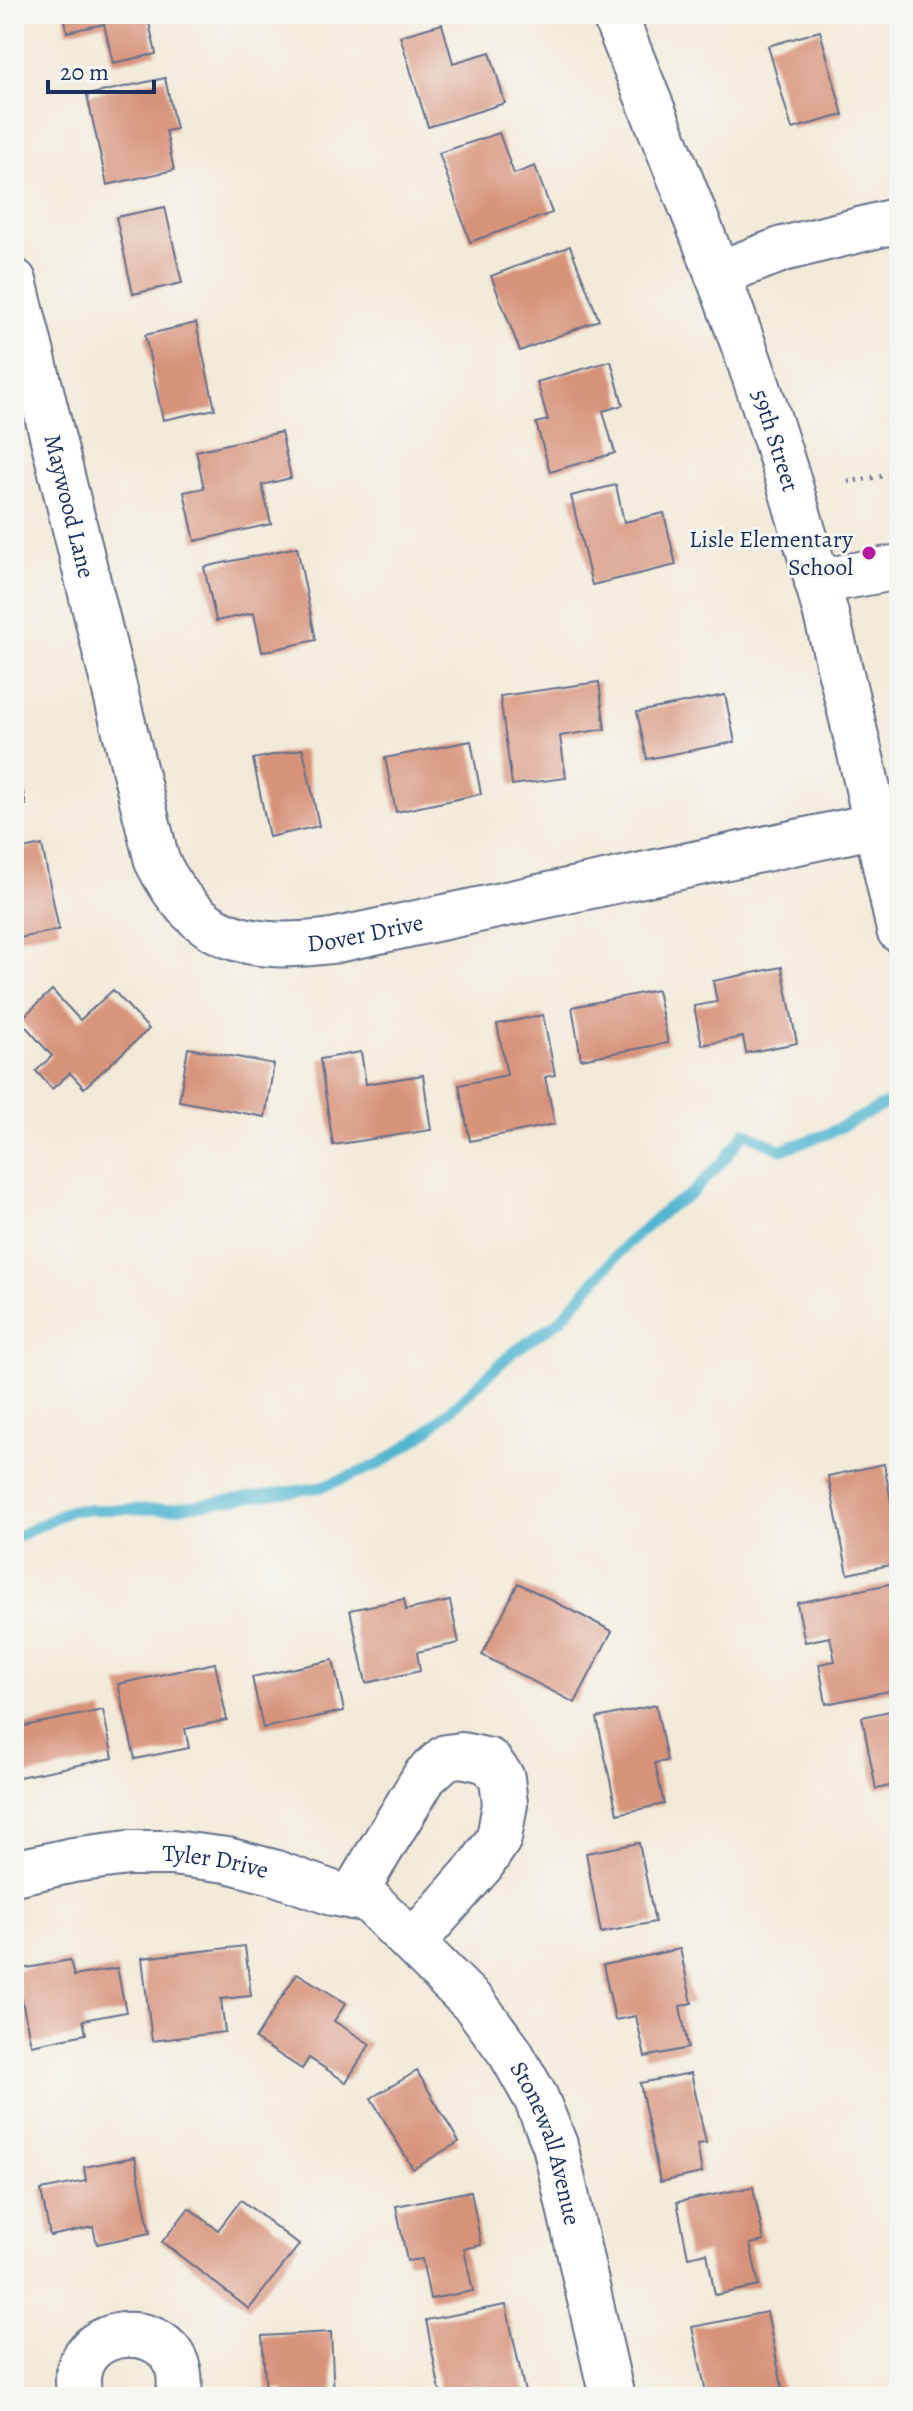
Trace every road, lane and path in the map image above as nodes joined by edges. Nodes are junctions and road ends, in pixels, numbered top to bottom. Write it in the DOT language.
graph roads {
  1 [pos="614,14"];
  2 [pos="899,220"];
  3 [pos="717,274"];
  4 [pos="14,281"];
  5 [pos="899,473"];
  6 [pos="848,482"];
  7 [pos="899,567"];
  8 [pos="817,582"];
  9 [pos="91,590"];
  10 [pos="877,825"];
  11 [pos="899,930"];
  12 [pos="14,1873"];
  13 [pos="352,1897"];
  14 [pos="407,1938"];
  15 [pos="80,2397"];
  16 [pos="178,2397"];
  17 [pos="612,2397"];
  1 -- 3 [label="street, 59th Street"];
  2 -- 3 [label="street"];
  3 -- 8 [label="street, 59th Street"];
  4 -- 9 [label="street, Maywood Lane"];
  5 -- 6 [label="path"];
  7 -- 8 [label="street"];
  8 -- 10 [label="street, 59th Street"];
  9 -- 10 [label="street, Dover Drive"];
  10 -- 11 [label="street, 59th Street"];
  12 -- 13 [label="street, Tyler Drive"];
  13 -- 14 [label="street, Tyler Drive"];
  13 -- 14 [label="street"];
  14 -- 17 [label="street, Stonewall Avenue"];
  15 -- 16 [label="street"];
}
